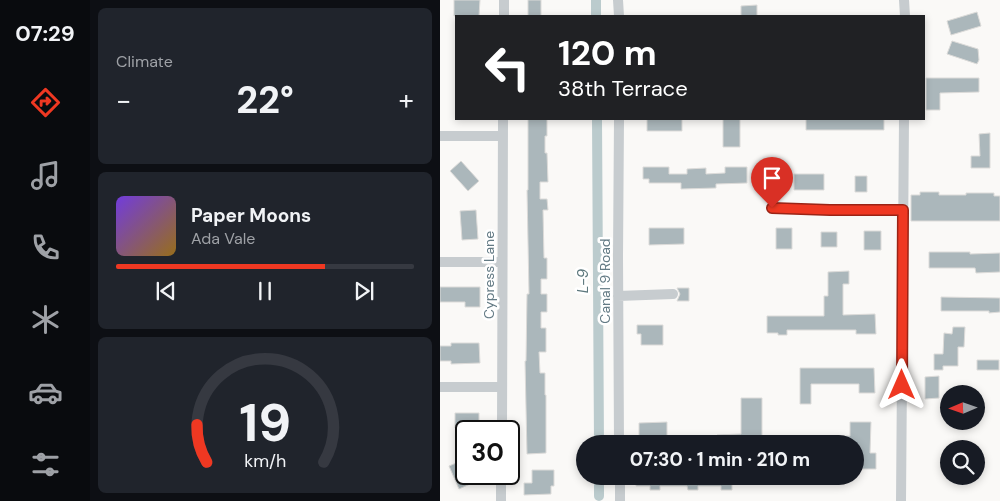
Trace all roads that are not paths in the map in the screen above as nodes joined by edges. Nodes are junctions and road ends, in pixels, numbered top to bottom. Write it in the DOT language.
graph roads {
  1 [pos="504,0"];
  2 [pos="618,0"];
  3 [pos="904,0"];
  4 [pos="504,15"];
  5 [pos="619,15"];
  6 [pos="905,15"];
  7 [pos="503,120"];
  8 [pos="619,120"];
  9 [pos="904,120"];
  10 [pos="440,136"];
  11 [pos="503,136"];
  12 [pos="772,208"];
  13 [pos="903,210"];
  14 [pos="440,262"];
  15 [pos="502,262"];
  16 [pos="673,294"];
  17 [pos="618,296"];
  18 [pos="440,387"];
  19 [pos="502,387"];
  20 [pos="502,420"];
  21 [pos="619,435"];
  22 [pos="501,485"];
  23 [pos="620,485"];
  24 [pos="501,501"];
  25 [pos="620,501"];
  26 [pos="901,501"];
  1 -- 4 [label="street"];
  2 -- 5 [label="street"];
  3 -- 6 [label="street"];
  7 -- 11 [label="street, Cypress Lane"];
  8 -- 17 [label="street, Canal 9 Road"];
  9 -- 13 [label="street"];
  10 -- 11 [label="street"];
  11 -- 15 [label="street, Cypress Lane"];
  12 -- 13 [label="street"];
  13 -- 26 [label="street"];
  14 -- 15 [label="street"];
  15 -- 19 [label="street, Cypress Lane"];
  16 -- 17 [label="street"];
  17 -- 21 [label="street, Canal 9 Road"];
  18 -- 19 [label="street"];
  19 -- 20 [label="street, Cypress Lane"];
  22 -- 24 [label="street"];
  23 -- 25 [label="street"];
}
